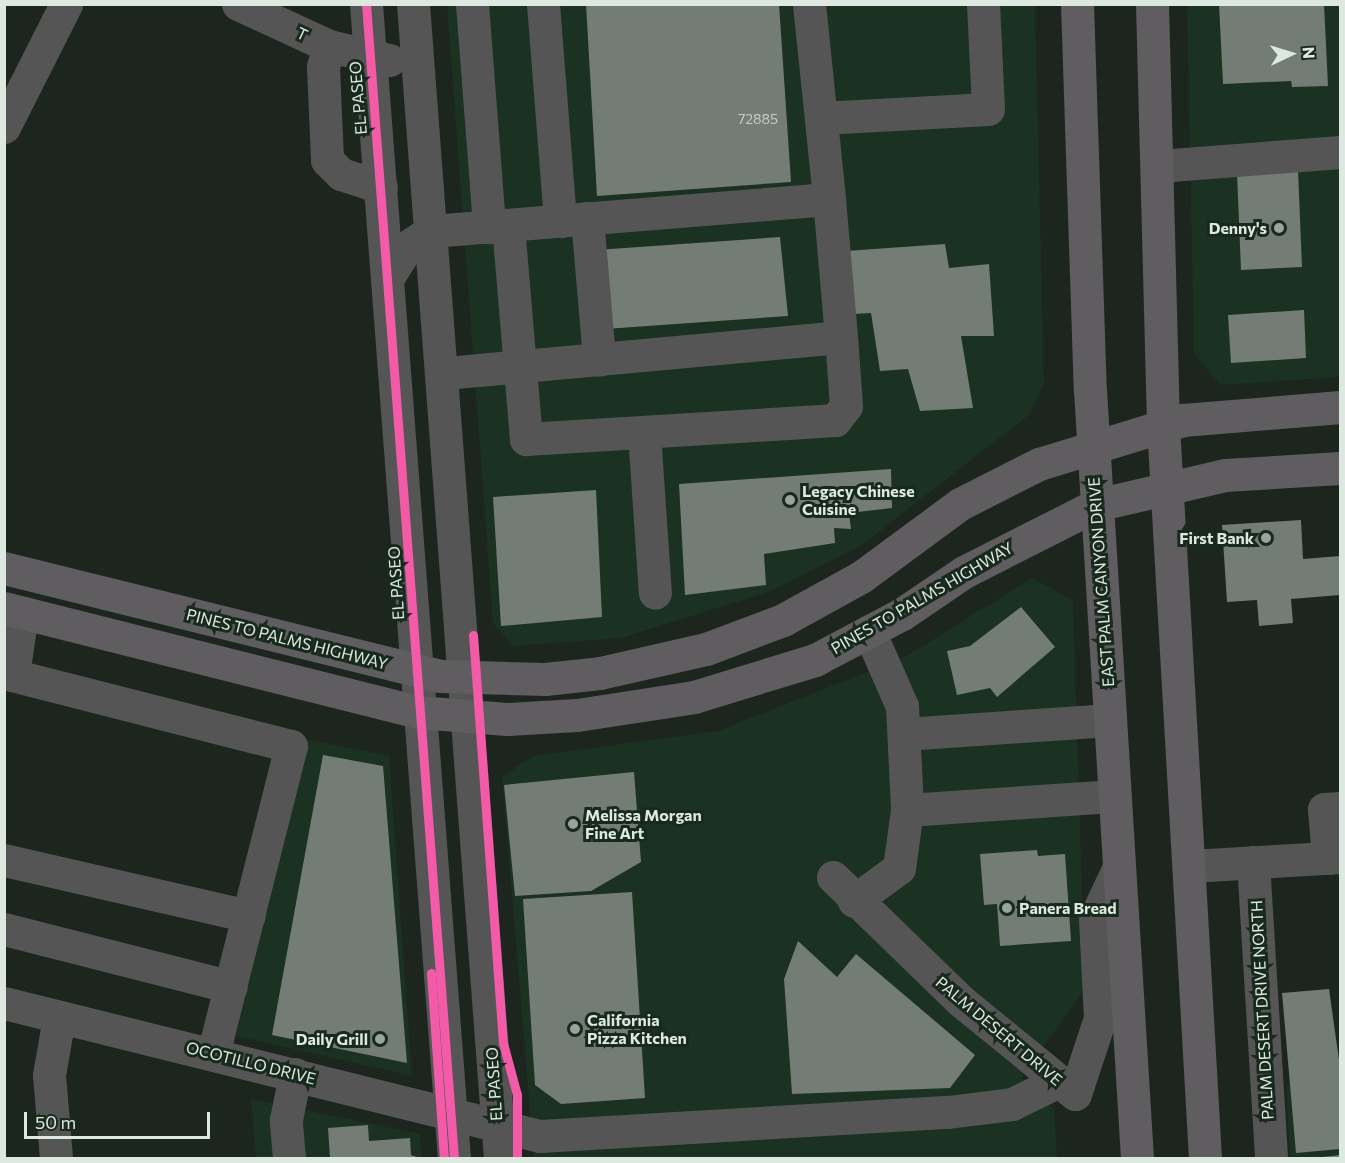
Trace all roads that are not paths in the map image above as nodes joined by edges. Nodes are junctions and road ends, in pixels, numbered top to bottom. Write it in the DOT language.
graph roads {
  1 [pos="66,4"];
  2 [pos="238,4"];
  3 [pos="366,4"];
  4 [pos="413,4"];
  5 [pos="472,4"];
  6 [pos="543,4"];
  7 [pos="809,4"];
  8 [pos="983,4"];
  9 [pos="1077,4"];
  10 [pos="1152,4"];
  11 [pos="328,46"];
  12 [pos="370,53"];
  13 [pos="821,118"];
  14 [pos="4,127"];
  15 [pos="1341,152"];
  16 [pos="1158,166"];
  17 [pos="381,187"];
  18 [pos="830,199"];
  19 [pos="574,220"];
  20 [pos="430,225"];
  21 [pos="498,226"];
  22 [pos="387,279"];
  23 [pos="841,337"];
  24 [pos="599,359"];
  25 [pos="516,366"];
  26 [pos="442,373"];
  27 [pos="1341,407"];
  28 [pos="1163,425"];
  29 [pos="644,434"];
  30 [pos="1093,445"];
  31 [pos="1341,468"];
  32 [pos="1167,488"];
  33 [pos="1096,505"];
  34 [pos="4,568"];
  35 [pos="654,592"];
  36 [pos="13,610"];
  37 [pos="869,631"];
  38 [pos="9,674"];
  39 [pos="440,674"];
  40 [pos="418,712"];
  41 [pos="465,716"];
  42 [pos="1110,720"];
  43 [pos="904,734"];
  44 [pos="1115,796"];
  45 [pos="1341,808"];
  46 [pos="907,810"];
  47 [pos="1334,858"];
  48 [pos="4,860"];
  49 [pos="1253,862"];
  50 [pos="1190,866"];
  51 [pos="1119,867"];
  52 [pos="832,877"];
  53 [pos="854,901"];
  54 [pos="249,916"];
  55 [pos="4,929"];
  56 [pos="231,987"];
  57 [pos="4,1003"];
  58 [pos="59,1017"];
  59 [pos="213,1054"];
  60 [pos="295,1074"];
  61 [pos="1067,1087"];
  62 [pos="450,1112"];
  63 [pos="497,1124"];
  64 [pos="56,1158"];
  65 [pos="289,1158"];
  66 [pos="454,1158"];
  67 [pos="500,1158"];
  68 [pos="1137,1158"];
  69 [pos="1205,1158"];
  70 [pos="1271,1158"];
  1 -- 14 [label="street"];
  2 -- 11 [label="street, T"];
  3 -- 12 [label="street, EL PASEO"];
  4 -- 20 [label="street"];
  5 -- 21 [label="street"];
  6 -- 19 [label="street"];
  7 -- 13 [label="street"];
  8 -- 13 [label="street"];
  9 -- 30 [label="main road, EAST PALM CANYON DRIVE"];
  10 -- 16 [label="main road"];
  11 -- 12 [label="street, T"];
  11 -- 17 [label="street"];
  12 -- 17 [label="street, EL PASEO"];
  12 -- 20 [label="street"];
  13 -- 18 [label="street"];
  15 -- 16 [label="street"];
  16 -- 28 [label="main road"];
  17 -- 22 [label="street, EL PASEO"];
  18 -- 19 [label="street"];
  18 -- 23 [label="street"];
  19 -- 21 [label="street"];
  19 -- 24 [label="street"];
  20 -- 21 [label="street"];
  20 -- 22 [label="street"];
  20 -- 26 [label="street"];
  21 -- 25 [label="street"];
  22 -- 39 [label="street, EL PASEO"];
  23 -- 24 [label="street"];
  23 -- 29 [label="street"];
  24 -- 25 [label="street"];
  25 -- 26 [label="street"];
  25 -- 29 [label="street"];
  26 -- 39 [label="street"];
  27 -- 28 [label="main road, PINES TO PALMS HIGHWAY"];
  28 -- 30 [label="main road, PINES TO PALMS HIGHWAY"];
  28 -- 32 [label="main road"];
  29 -- 35 [label="street"];
  30 -- 33 [label="main road, EAST PALM CANYON DRIVE"];
  30 -- 39 [label="main road, PINES TO PALMS HIGHWAY"];
  31 -- 32 [label="main road, PINES TO PALMS HIGHWAY"];
  32 -- 33 [label="main road, PINES TO PALMS HIGHWAY"];
  32 -- 50 [label="main road"];
  33 -- 37 [label="main road, PINES TO PALMS HIGHWAY"];
  33 -- 42 [label="main road, EAST PALM CANYON DRIVE"];
  34 -- 39 [label="main road, PINES TO PALMS HIGHWAY"];
  36 -- 38 [label="street"];
  36 -- 40 [label="main road, PINES TO PALMS HIGHWAY"];
  37 -- 41 [label="main road, PINES TO PALMS HIGHWAY"];
  37 -- 43 [label="street"];
  38 -- 54 [label="street"];
  39 -- 40 [label="street"];
  39 -- 41 [label="street"];
  40 -- 41 [label="main road, PINES TO PALMS HIGHWAY"];
  40 -- 62 [label="street"];
  41 -- 63 [label="street, EL PASEO"];
  42 -- 43 [label="street"];
  42 -- 44 [label="main road, EAST PALM CANYON DRIVE"];
  43 -- 46 [label="street"];
  44 -- 46 [label="street"];
  44 -- 51 [label="main road, EAST PALM CANYON DRIVE"];
  45 -- 47 [label="street"];
  46 -- 53 [label="street"];
  47 -- 49 [label="street"];
  48 -- 54 [label="street"];
  49 -- 50 [label="street"];
  49 -- 70 [label="street, PALM DESERT DRIVE NORTH"];
  50 -- 69 [label="main road"];
  51 -- 61 [label="street, PALM DESERT DRIVE"];
  51 -- 68 [label="main road, EAST PALM CANYON DRIVE"];
  52 -- 53 [label="street, PALM DESERT DRIVE"];
  53 -- 61 [label="street, PALM DESERT DRIVE"];
  54 -- 56 [label="street"];
  55 -- 56 [label="street"];
  56 -- 59 [label="street"];
  57 -- 58 [label="street, OCOTILLO DRIVE"];
  58 -- 59 [label="street, OCOTILLO DRIVE"];
  58 -- 64 [label="street"];
  59 -- 60 [label="street, OCOTILLO DRIVE"];
  60 -- 62 [label="street, OCOTILLO DRIVE"];
  60 -- 65 [label="street"];
  61 -- 63 [label="street, OCOTILLO DRIVE"];
  62 -- 63 [label="street, OCOTILLO DRIVE"];
  62 -- 66 [label="street"];
  63 -- 67 [label="street, EL PASEO"];
}
